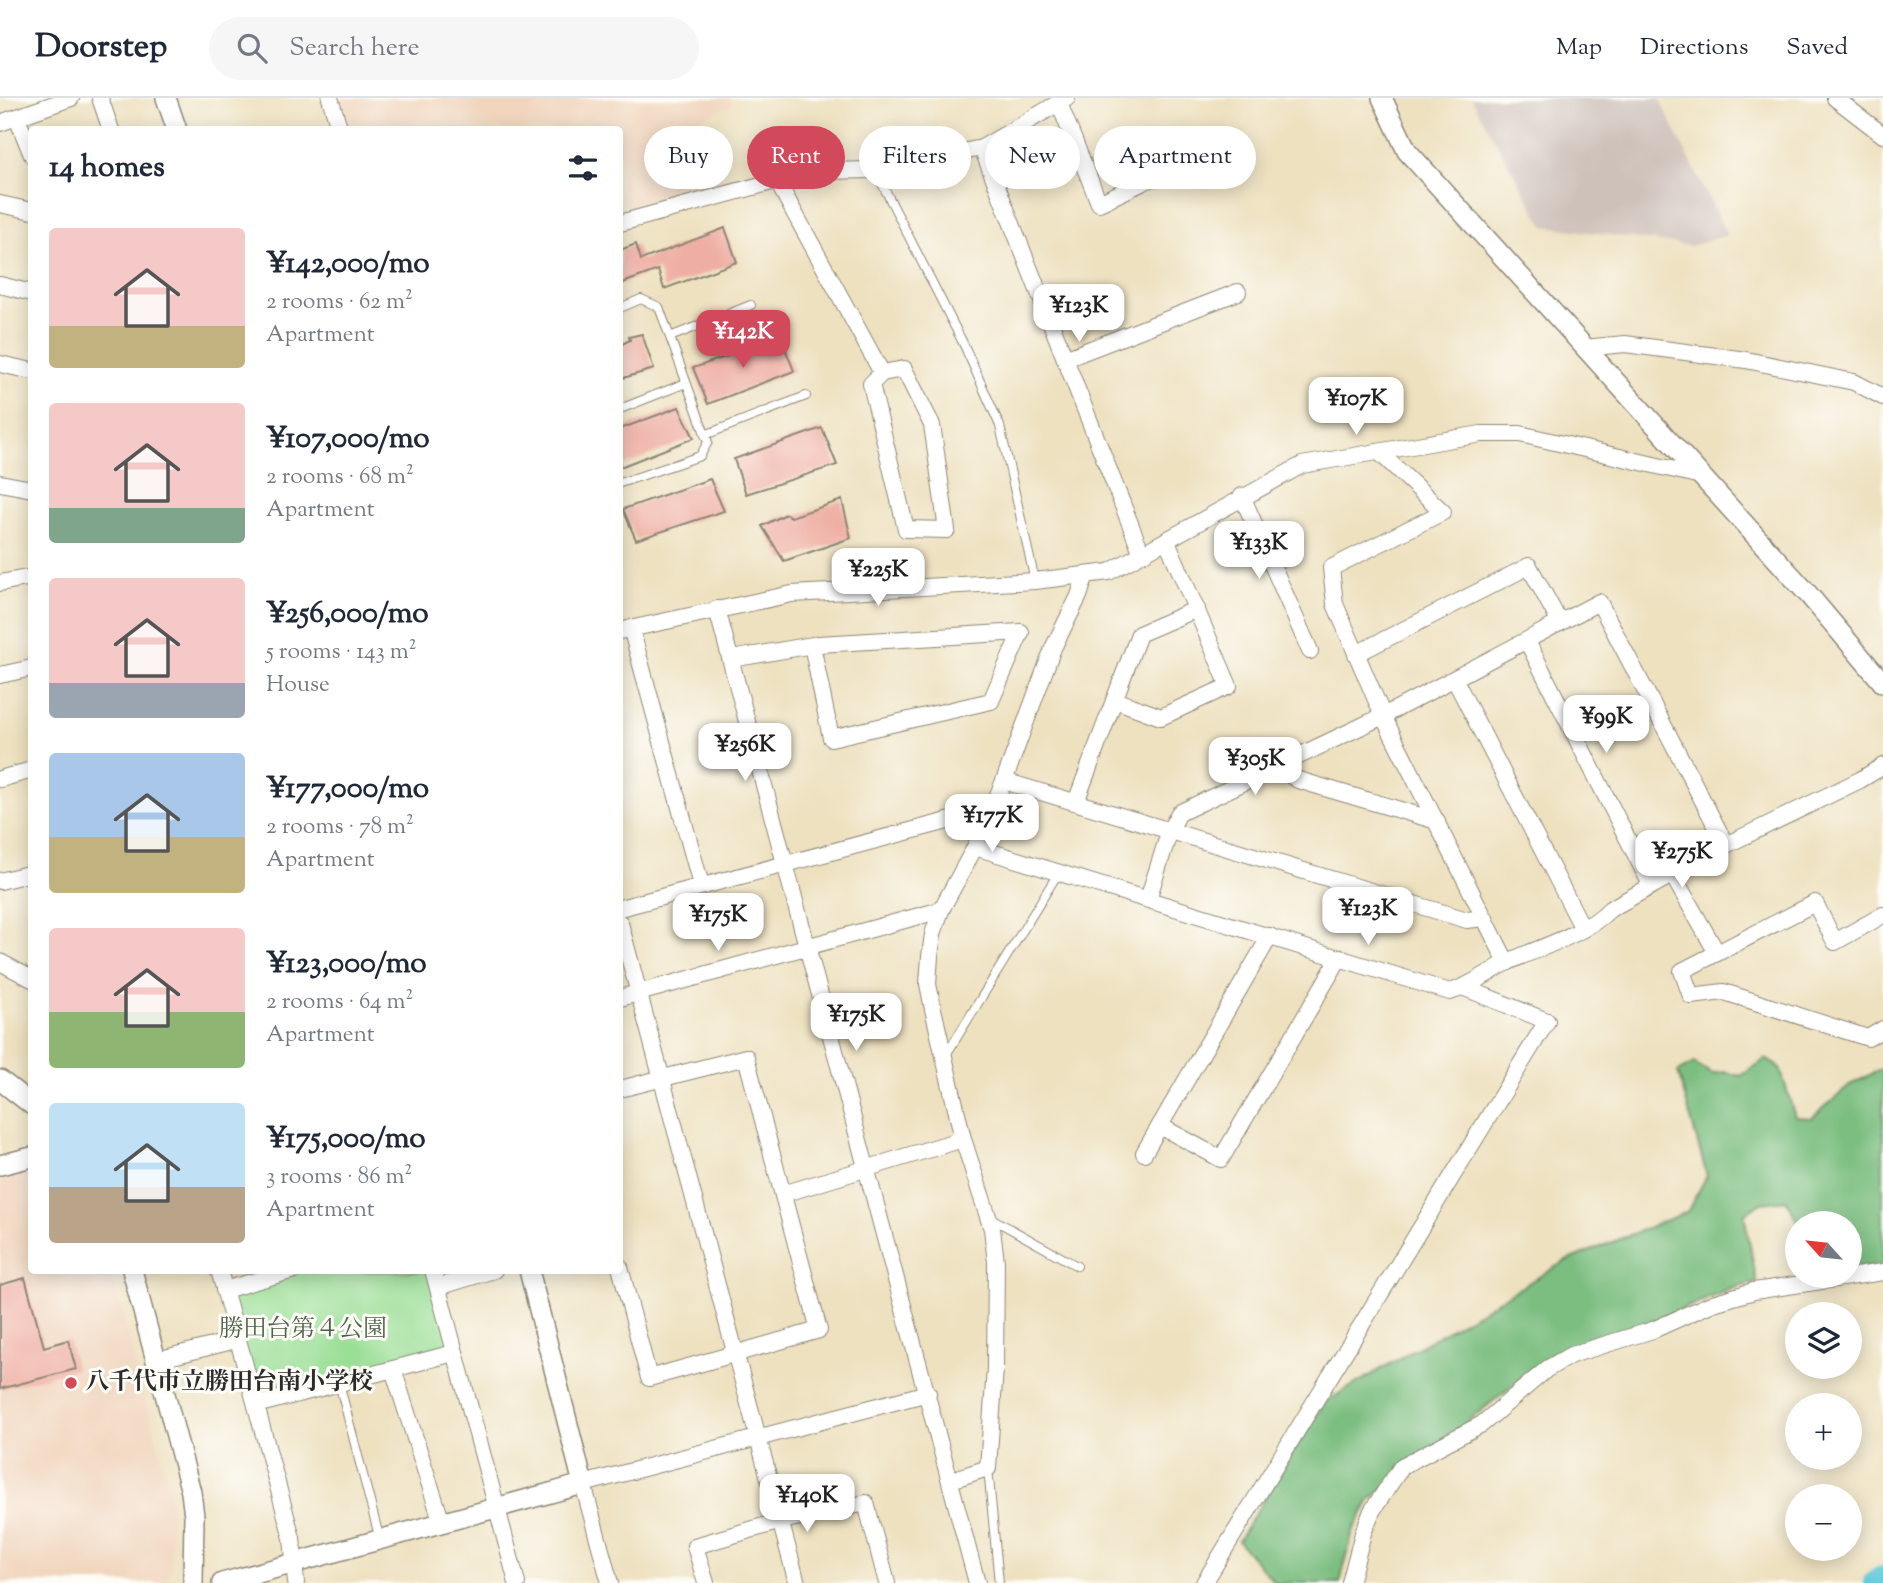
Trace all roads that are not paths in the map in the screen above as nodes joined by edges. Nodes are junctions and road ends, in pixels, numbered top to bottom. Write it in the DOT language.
graph roads {
  1 [pos="71,98"];
  2 [pos="100,98"];
  3 [pos="166,98"];
  4 [pos="330,98"];
  5 [pos="1381,98"];
  6 [pos="1835,98"];
  7 [pos="1063,101"];
  8 [pos="17,118"];
  9 [pos="0,124"];
  10 [pos="110,126"];
  11 [pos="176,126"];
  12 [pos="339,126"];
  13 [pos="1883,135"];
  14 [pos="28,145"];
  15 [pos="982,148"];
  16 [pos="971,150"];
  17 [pos="747,189"];
  18 [pos="781,189"];
  19 [pos="885,189"];
  20 [pos="1094,189"];
  21 [pos="1094,189"];
  22 [pos="1129,189"];
  23 [pos="0,204"];
  24 [pos="28,210"];
  25 [pos="623,222"];
  26 [pos="0,285"];
  27 [pos="28,292"];
  28 [pos="1238,292"];
  29 [pos="751,305"];
  30 [pos="623,307"];
  31 [pos="670,337"];
  32 [pos="1584,348"];
  33 [pos="1065,359"];
  34 [pos="0,364"];
  35 [pos="28,370"];
  36 [pos="882,373"];
  37 [pos="686,383"];
  38 [pos="806,396"];
  39 [pos="1883,397"];
  40 [pos="623,408"];
  41 [pos="705,435"];
  42 [pos="1379,452"];
  43 [pos="1697,475"];
  44 [pos="623,482"];
  45 [pos="0,483"];
  46 [pos="28,488"];
  47 [pos="1242,496"];
  48 [pos="1167,541"];
  49 [pos="1142,554"];
  50 [pos="1085,577"];
  51 [pos="28,578"];
  52 [pos="1035,581"];
  53 [pos="0,583"];
  54 [pos="717,609"];
  55 [pos="1197,609"];
  56 [pos="1560,623"];
  57 [pos="625,630"];
  58 [pos="1527,641"];
  59 [pos="812,645"];
  60 [pos="1310,651"];
  61 [pos="1356,654"];
  62 [pos="731,659"];
  63 [pos="28,669"];
  64 [pos="0,675"];
  65 [pos="1455,680"];
  66 [pos="1883,683"];
  67 [pos="1115,700"];
  68 [pos="1383,716"];
  69 [pos="1283,764"];
  70 [pos="1883,766"];
  71 [pos="28,771"];
  72 [pos="0,779"];
  73 [pos="1004,781"];
  74 [pos="1076,802"];
  75 [pos="993,808"];
  76 [pos="1437,821"];
  77 [pos="1170,830"];
  78 [pos="1726,845"];
  79 [pos="975,847"];
  80 [pos="786,862"];
  81 [pos="28,874"];
  82 [pos="1672,874"];
  83 [pos="1057,875"];
  84 [pos="0,881"];
  85 [pos="701,885"];
  86 [pos="1651,886"];
  87 [pos="1148,899"];
  88 [pos="623,907"];
  89 [pos="941,910"];
  90 [pos="1883,915"];
  91 [pos="1485,918"];
  92 [pos="1583,929"];
  93 [pos="623,935"];
  94 [pos="1270,936"];
  95 [pos="808,948"];
  96 [pos="1717,953"];
  97 [pos="1340,957"];
  98 [pos="1507,963"];
  99 [pos="28,965"];
  100 [pos="8,966"];
  101 [pos="28,977"];
  102 [pos="1465,988"];
  103 [pos="637,993"];
  104 [pos="623,997"];
  105 [pos="1883,1029"];
  106 [pos="944,1057"];
  107 [pos="662,1077"];
  108 [pos="0,1080"];
  109 [pos="623,1088"];
  110 [pos="28,1102"];
  111 [pos="1160,1126"];
  112 [pos="963,1139"];
  113 [pos="1144,1153"];
  114 [pos="28,1158"];
  115 [pos="0,1166"];
  116 [pos="868,1168"];
  117 [pos="783,1194"];
  118 [pos="989,1216"];
  119 [pos="1077,1266"];
  120 [pos="1883,1272"];
  121 [pos="133,1274"];
  122 [pos="220,1274"];
  123 [pos="280,1274"];
  124 [pos="434,1274"];
  125 [pos="481,1274"];
  126 [pos="530,1274"];
  127 [pos="622,1274"];
  128 [pos="438,1287"];
  129 [pos="224,1290"];
  130 [pos="236,1340"];
  131 [pos="454,1353"];
  132 [pos="736,1353"];
  133 [pos="157,1360"];
  134 [pos="393,1369"];
  135 [pos="339,1383"];
  136 [pos="929,1393"];
  137 [pos="256,1405"];
  138 [pos="757,1439"];
  139 [pos="988,1468"];
  140 [pos="951,1480"];
  141 [pos="583,1484"];
  142 [pos="497,1508"];
  143 [pos="781,1521"];
  144 [pos="442,1523"];
  145 [pos="380,1540"];
  146 [pos="297,1563"];
  147 [pos="193,1583"];
  148 [pos="222,1583"];
  149 [pos="296,1583"];
  150 [pos="517,1583"];
  151 [pos="610,1583"];
  152 [pos="706,1583"];
  153 [pos="797,1583"];
  154 [pos="887,1583"];
  155 [pos="977,1583"];
  156 [pos="999,1583"];
  157 [pos="1204,1583"];
  158 [pos="1350,1583"];
  1 -- 8 [label="street"];
  2 -- 10 [label="street"];
  3 -- 11 [label="street"];
  4 -- 12 [label="street"];
  5 -- 32 [label="street"];
  6 -- 13 [label="street"];
  7 -- 15 [label="street"];
  7 -- 20 [label="street"];
  8 -- 9 [label="street"];
  8 -- 14 [label="street"];
  15 -- 16 [label="street"];
  15 -- 33 [label="street"];
  17 -- 25 [label="street"];
  18 -- 36 [label="street"];
  19 -- 52 [label="lane"];
  21 -- 22 [label="street"];
  23 -- 24 [label="street"];
  26 -- 27 [label="street"];
  28 -- 33 [label="street"];
  29 -- 31 [label="lane"];
  30 -- 31 [label="lane"];
  31 -- 37 [label="lane"];
  32 -- 39 [label="street"];
  32 -- 43 [label="street"];
  33 -- 49 [label="street"];
  34 -- 35 [label="street"];
  36 -- 36 [label="street"];
  37 -- 40 [label="lane"];
  37 -- 41 [label="lane"];
  38 -- 41 [label="lane"];
  41 -- 44 [label="lane"];
  42 -- 43 [label="street"];
  42 -- 47 [label="street"];
  42 -- 61 [label="street"];
  43 -- 66 [label="street"];
  45 -- 46 [label="street"];
  47 -- 48 [label="street"];
  47 -- 60 [label="street"];
  48 -- 49 [label="street"];
  48 -- 55 [label="street"];
  49 -- 50 [label="street"];
  50 -- 52 [label="street"];
  50 -- 73 [label="street"];
  51 -- 53 [label="street"];
  52 -- 54 [label="street"];
  54 -- 57 [label="street"];
  54 -- 62 [label="street"];
  55 -- 67 [label="street"];
  55 -- 67 [label="street"];
  56 -- 58 [label="street"];
  56 -- 61 [label="street"];
  56 -- 78 [label="street"];
  57 -- 85 [label="street"];
  58 -- 65 [label="street"];
  58 -- 86 [label="street"];
  59 -- 59 [label="street"];
  59 -- 62 [label="street"];
  61 -- 68 [label="street"];
  62 -- 80 [label="street"];
  63 -- 64 [label="street"];
  65 -- 68 [label="street"];
  65 -- 92 [label="street"];
  67 -- 74 [label="street"];
  68 -- 69 [label="street"];
  68 -- 76 [label="street"];
  69 -- 76 [label="street"];
  69 -- 77 [label="street"];
  70 -- 78 [label="street"];
  71 -- 72 [label="street"];
  73 -- 74 [label="street"];
  73 -- 75 [label="street"];
  74 -- 77 [label="street"];
  75 -- 79 [label="street"];
  75 -- 80 [label="street"];
  76 -- 91 [label="street"];
  77 -- 87 [label="street"];
  77 -- 91 [label="street"];
  78 -- 82 [label="street"];
  79 -- 83 [label="street"];
  79 -- 89 [label="street"];
  80 -- 85 [label="street"];
  80 -- 95 [label="street"];
  81 -- 84 [label="street"];
  82 -- 86 [label="street"];
  82 -- 96 [label="street"];
  83 -- 87 [label="street"];
  83 -- 106 [label="lane"];
  85 -- 88 [label="street"];
  86 -- 92 [label="street"];
  87 -- 94 [label="street"];
  89 -- 95 [label="street"];
  89 -- 106 [label="street"];
  90 -- 96 [label="street"];
  91 -- 98 [label="street"];
  92 -- 98 [label="street"];
  93 -- 103 [label="street"];
  94 -- 97 [label="street"];
  94 -- 111 [label="street"];
  95 -- 103 [label="street"];
  95 -- 116 [label="street"];
  96 -- 105 [label="street"];
  97 -- 102 [label="street"];
  97 -- 111 [label="street"];
  98 -- 102 [label="street"];
  99 -- 100 [label="street"];
  100 -- 101 [label="street"];
  102 -- 157 [label="street"];
  103 -- 104 [label="street"];
  103 -- 107 [label="street"];
  106 -- 112 [label="street"];
  107 -- 109 [label="street"];
  107 -- 117 [label="street"];
  107 -- 132 [label="street"];
  108 -- 110 [label="street"];
  111 -- 113 [label="street"];
  112 -- 116 [label="street"];
  112 -- 118 [label="street"];
  114 -- 115 [label="street"];
  116 -- 117 [label="street"];
  116 -- 136 [label="street"];
  117 -- 132 [label="street"];
  118 -- 119 [label="lane"];
  118 -- 139 [label="street"];
  120 -- 158 [label="street"];
  121 -- 133 [label="street"];
  122 -- 129 [label="street"];
  123 -- 129 [label="street"];
  124 -- 128 [label="street"];
  125 -- 128 [label="street"];
  126 -- 141 [label="street"];
  127 -- 132 [label="street"];
  128 -- 131 [label="street"];
  129 -- 130 [label="street"];
  130 -- 133 [label="street"];
  130 -- 137 [label="street"];
  131 -- 134 [label="street"];
  131 -- 142 [label="street"];
  132 -- 138 [label="street"];
  133 -- 147 [label="street"];
  134 -- 135 [label="street"];
  134 -- 144 [label="street"];
  135 -- 137 [label="street"];
  135 -- 145 [label="lane"];
  136 -- 138 [label="street"];
  136 -- 140 [label="street"];
  137 -- 146 [label="street"];
  138 -- 141 [label="street"];
  138 -- 143 [label="street"];
  139 -- 140 [label="street"];
  139 -- 156 [label="lane"];
  140 -- 155 [label="street"];
  141 -- 142 [label="street"];
  141 -- 151 [label="street"];
  142 -- 144 [label="street"];
  142 -- 150 [label="street"];
  143 -- 152 [label="street"];
  143 -- 153 [label="street"];
  143 -- 154 [label="street"];
  144 -- 145 [label="street"];
  145 -- 146 [label="street"];
  146 -- 148 [label="street"];
  146 -- 149 [label="street"];
}
